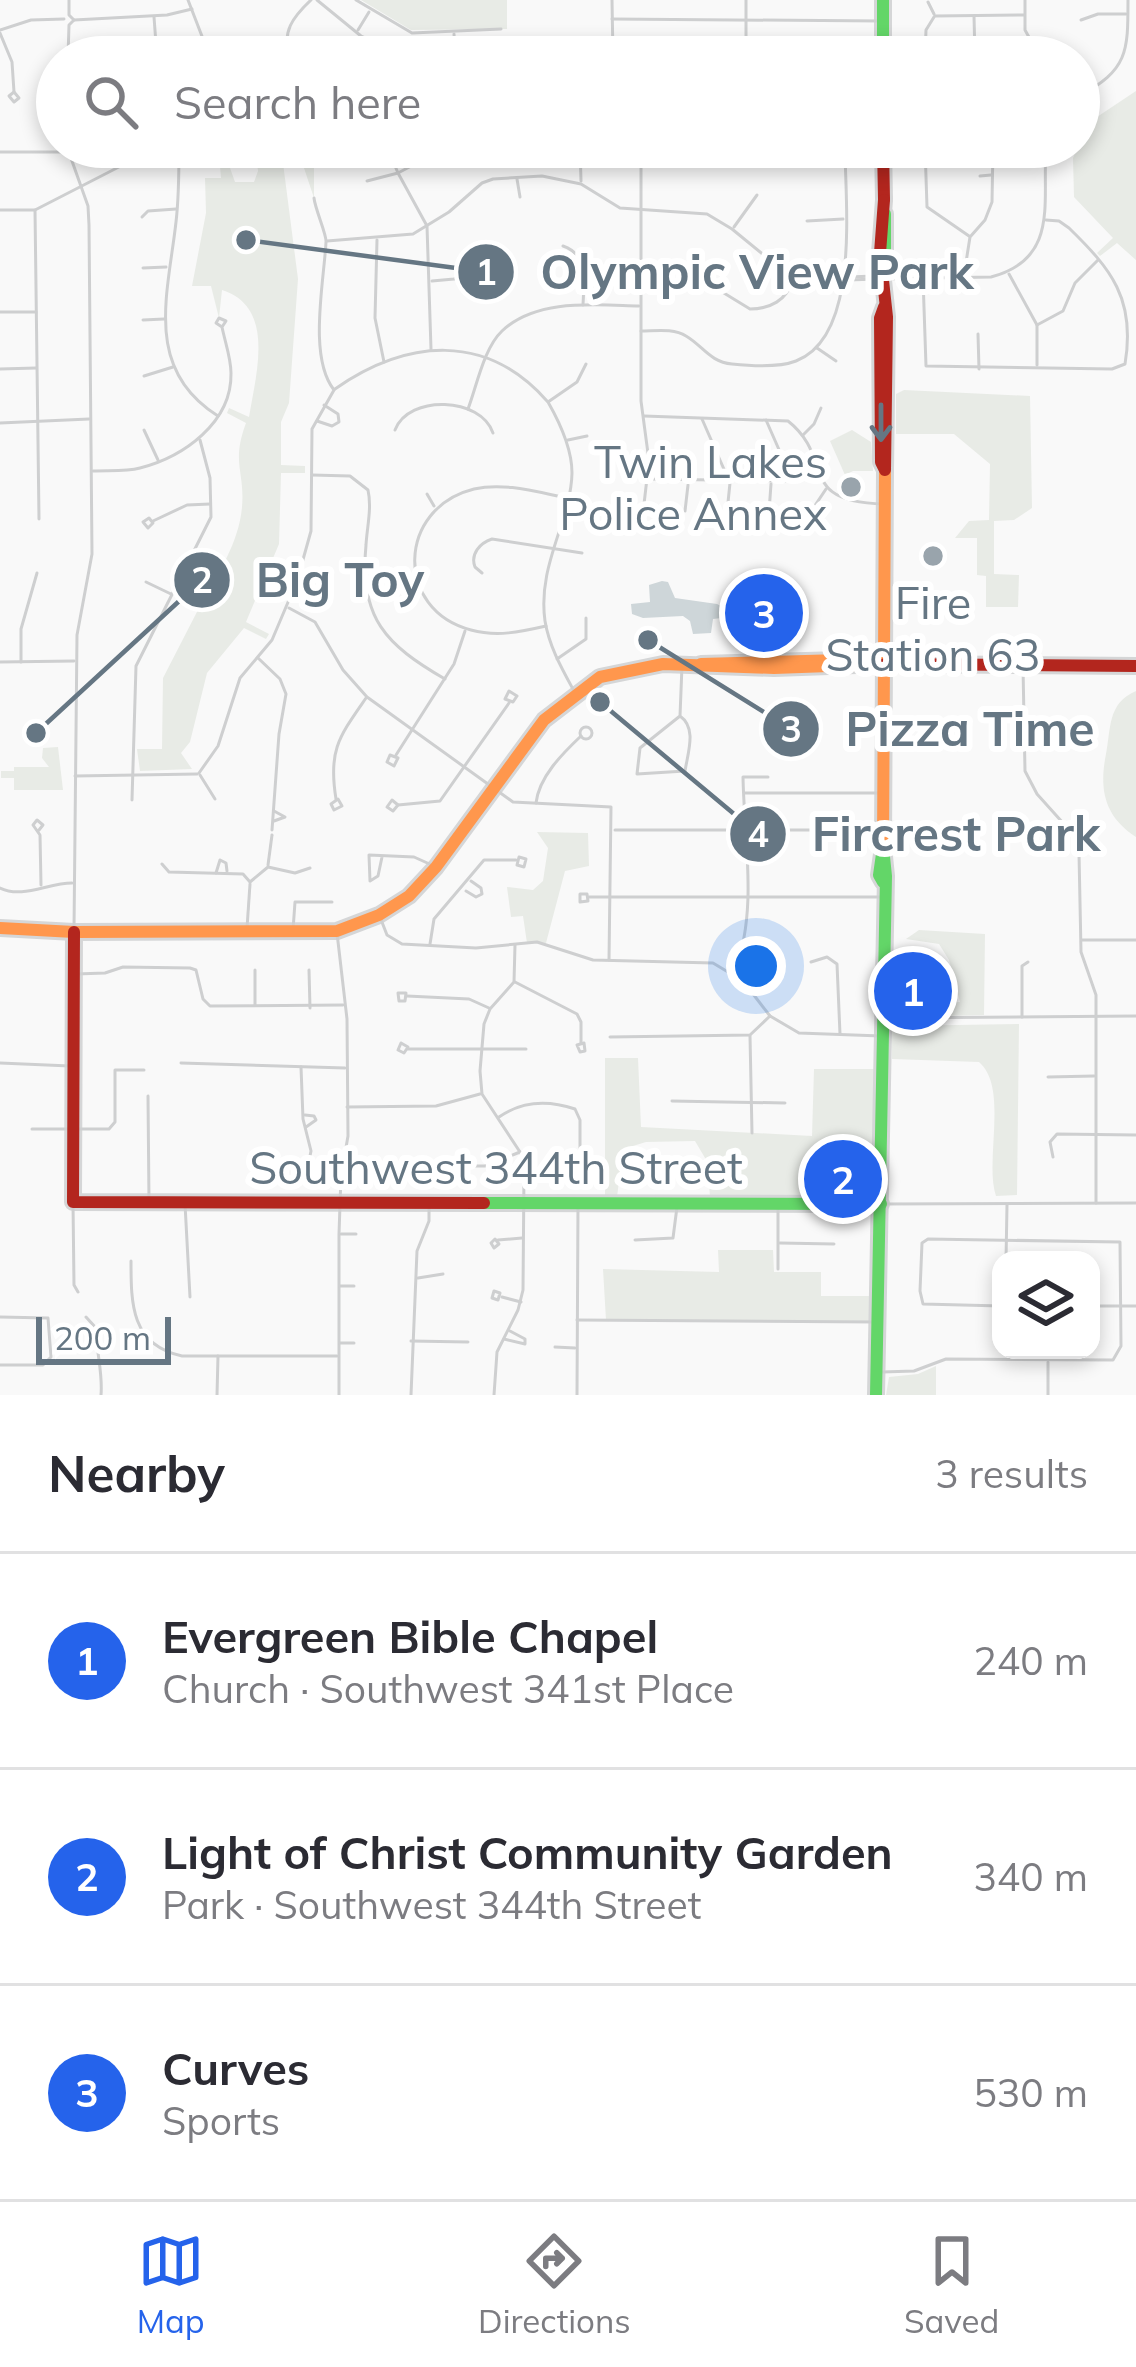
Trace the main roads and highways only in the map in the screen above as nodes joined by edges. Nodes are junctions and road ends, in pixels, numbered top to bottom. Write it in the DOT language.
graph roads {
  1 [pos="883,0"];
  2 [pos="883,36"];
  3 [pos="884,168"];
  4 [pos="793,660"];
  5 [pos="700,664"];
  6 [pos="885,664"];
  7 [pos="1136,666"];
  8 [pos="774,668"];
  9 [pos="0,928"];
  10 [pos="74,932"];
  11 [pos="881,1204"];
  12 [pos="876,1395"];
  1 -- 2 [label="main road"];
  3 -- 6 [label="main road"];
  4 -- 5 [label="main road"];
  4 -- 6 [label="main road"];
  4 -- 8 [label="main road"];
  5 -- 8 [label="main road"];
  5 -- 10 [label="main road"];
  6 -- 7 [label="main road"];
  6 -- 8 [label="main road"];
  6 -- 11 [label="main road"];
  9 -- 10 [label="main road"];
  10 -- 11 [label="main road, Southwest 344th Street"];
  11 -- 12 [label="main road"];
}
